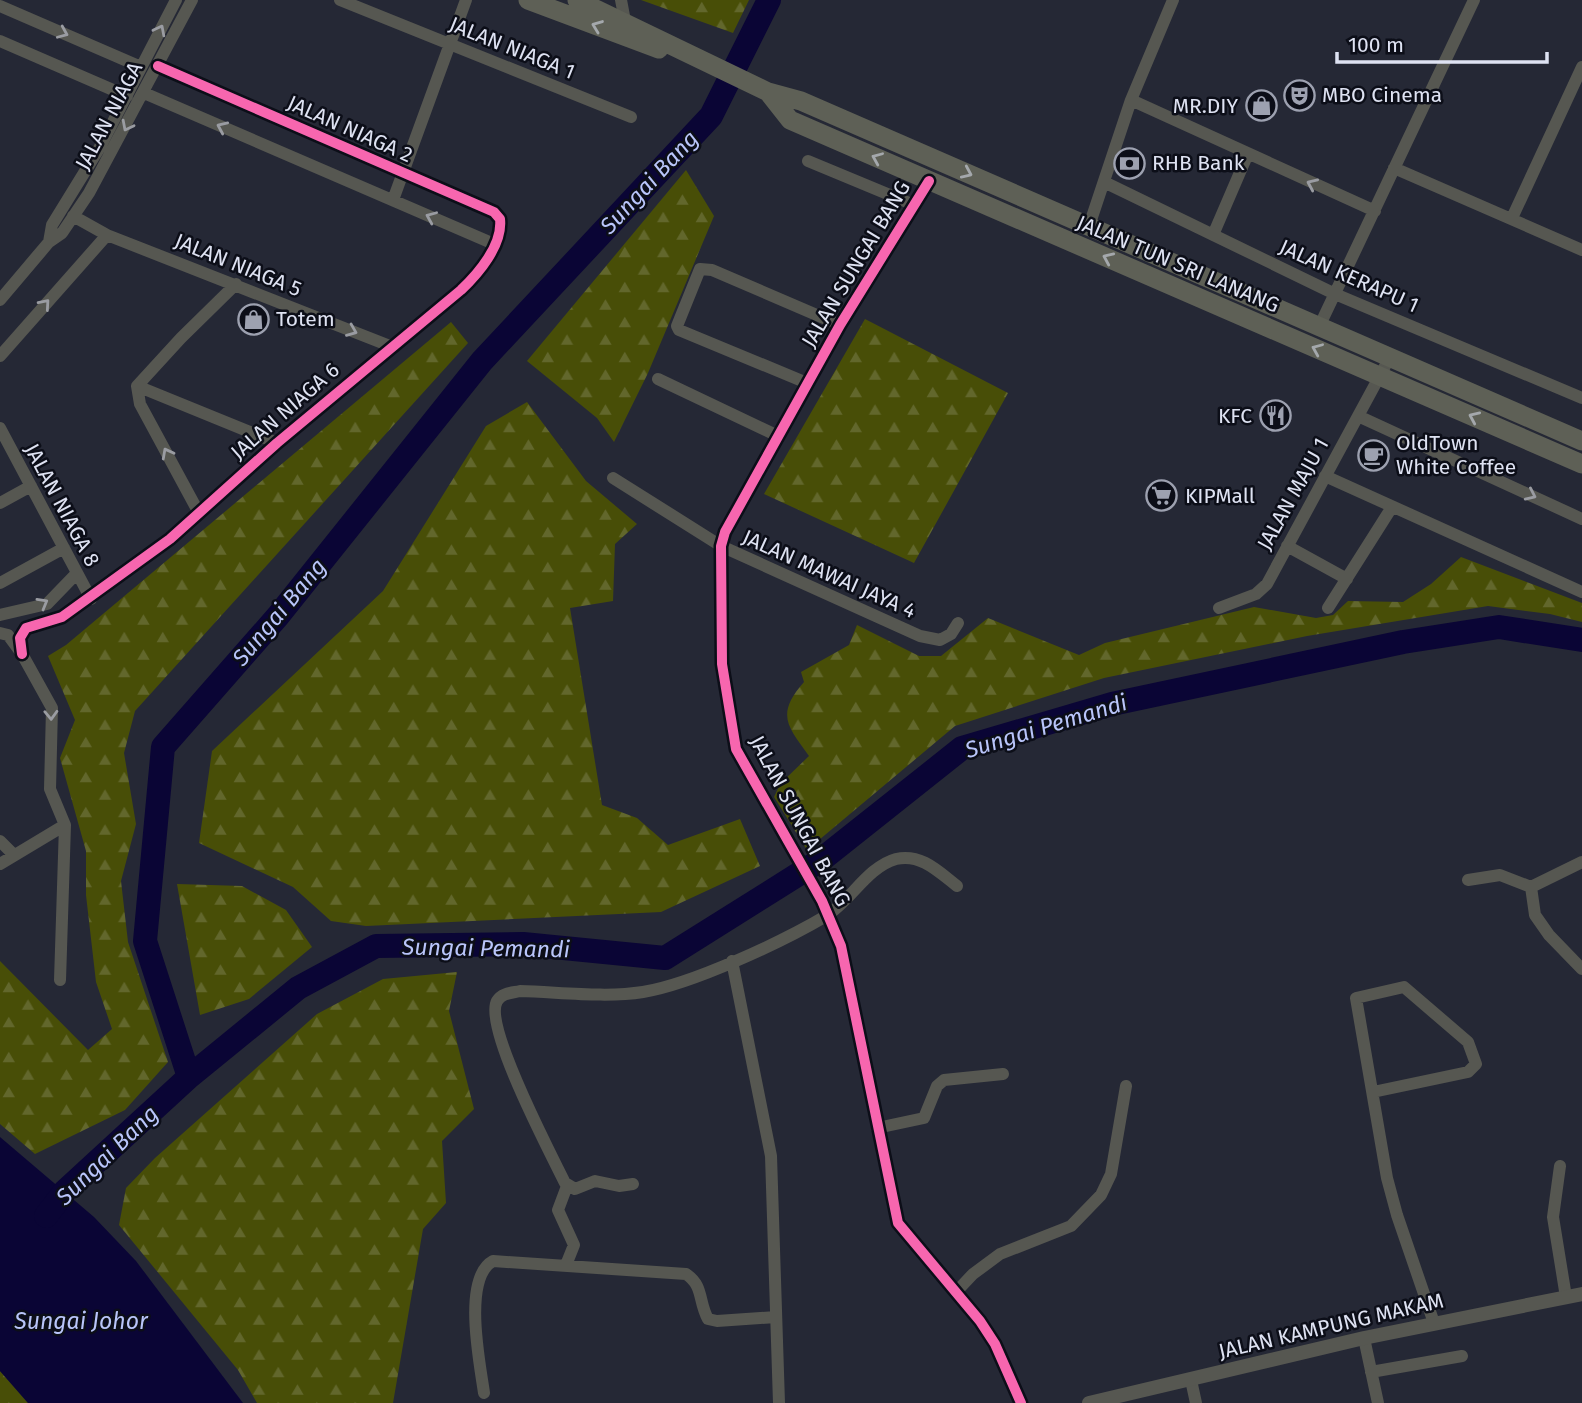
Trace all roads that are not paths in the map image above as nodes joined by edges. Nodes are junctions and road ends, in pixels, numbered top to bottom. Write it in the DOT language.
graph roads {
  1 [pos="176,0"];
  2 [pos="192,0"];
  3 [pos="340,0"];
  4 [pos="467,0"];
  5 [pos="528,0"];
  6 [pos="577,0"];
  7 [pos="621,0"];
  8 [pos="1173,0"];
  9 [pos="1474,0"];
  10 [pos="0,6"];
  11 [pos="625,21"];
  12 [pos="0,41"];
  13 [pos="450,45"];
  14 [pos="685,54"];
  15 [pos="158,66"];
  16 [pos="141,67"];
  17 [pos="1582,67"];
  18 [pos="768,92"];
  19 [pos="144,93"];
  20 [pos="127,96"];
  21 [pos="1131,100"];
  22 [pos="631,117"];
  23 [pos="1248,156"];
  24 [pos="808,161"];
  25 [pos="1394,168"];
  26 [pos="403,174"];
  27 [pos="929,181"];
  28 [pos="1104,182"];
  29 [pos="393,200"];
  30 [pos="914,205"];
  31 [pos="1375,211"];
  32 [pos="73,216"];
  33 [pos="1512,218"];
  34 [pos="1089,226"];
  35 [pos="107,234"];
  36 [pos="1213,235"];
  37 [pos="49,242"];
  38 [pos="494,244"];
  39 [pos="1582,250"];
  40 [pos="236,284"];
  41 [pos="1335,294"];
  42 [pos="0,300"];
  43 [pos="840,325"];
  44 [pos="1319,327"];
  45 [pos="390,346"];
  46 [pos="0,356"];
  47 [pos="1390,358"];
  48 [pos="1380,376"];
  49 [pos="658,379"];
  50 [pos="807,383"];
  51 [pos="137,386"];
  52 [pos="1582,398"];
  53 [pos="1358,416"];
  54 [pos="0,428"];
  55 [pos="779,436"];
  56 [pos="1582,441"];
  57 [pos="277,443"];
  58 [pos="1582,464"];
  59 [pos="1325,476"];
  60 [pos="613,478"];
  61 [pos="31,486"];
  62 [pos="0,503"];
  63 [pos="1392,507"];
  64 [pos="199,513"];
  65 [pos="1582,519"];
  66 [pos="721,546"];
  67 [pos="1287,546"];
  68 [pos="64,548"];
  69 [pos="77,573"];
  70 [pos="1347,579"];
  71 [pos="0,583"];
  72 [pos="1582,593"];
  73 [pos="91,599"];
  74 [pos="1219,608"];
  75 [pos="1328,608"];
  76 [pos="0,615"];
  77 [pos="958,623"];
  78 [pos="0,633"];
  79 [pos="22,654"];
  80 [pos="65,825"];
  81 [pos="0,841"];
  82 [pos="14,855"];
  83 [pos="1582,862"];
  84 [pos="0,864"];
  85 [pos="1468,880"];
  86 [pos="957,886"];
  87 [pos="1531,887"];
  88 [pos="828,915"];
  89 [pos="732,961"];
  90 [pos="1582,969"];
  91 [pos="60,979"];
  92 [pos="1003,1074"];
  93 [pos="1126,1086"];
  94 [pos="1373,1092"];
  95 [pos="877,1128"];
  96 [pos="1560,1166"];
  97 [pos="633,1184"];
  98 [pos="568,1186"];
  99 [pos="565,1265"];
  100 [pos="956,1292"];
  101 [pos="1582,1294"];
  102 [pos="1566,1297"];
  103 [pos="776,1317"];
  104 [pos="1434,1324"];
  105 [pos="1364,1338"];
  106 [pos="1462,1356"];
  107 [pos="1371,1371"];
  108 [pos="1191,1380"];
  109 [pos="484,1393"];
  110 [pos="779,1403"];
  111 [pos="1021,1403"];
  112 [pos="1089,1403"];
  113 [pos="1196,1403"];
  114 [pos="1378,1403"];
  16 -- 1 [label="street, JALAN NIAGA, one-way"];
  2 -- 15 [label="street, JALAN NIAGA"];
  3 -- 13 [label="street, JALAN NIAGA 1"];
  4 -- 13 [label="street"];
  14 -- 5 [label="main road, JALAN TUN SRI LANANG, one-way"];
  6 -- 11 [label="main road, JALAN TUN SRI LANANG"];
  7 -- 11 [label="street"];
  8 -- 21 [label="street"];
  9 -- 25 [label="street"];
  10 -- 16 [label="street, one-way"];
  11 -- 14 [label="main road, JALAN TUN SRI LANANG"];
  12 -- 20 [label="street"];
  13 -- 22 [label="street, JALAN NIAGA 1"];
  13 -- 26 [label="street"];
  14 -- 18 [label="main road, JALAN TUN SRI LANANG"];
  15 -- 19 [label="street, JALAN NIAGA"];
  15 -- 26 [label="street, JALAN NIAGA 2"];
  16 -- 20 [label="street, JALAN NIAGA"];
  17 -- 33 [label="street"];
  27 -- 18 [label="main road, JALAN TUN SRI LANANG, one-way"];
  18 -- 34 [label="main road, JALAN TUN SRI LANANG, one-way"];
  29 -- 19 [label="street, one-way"];
  19 -- 32 [label="street, JALAN NIAGA, one-way"];
  20 -- 37 [label="street, JALAN NIAGA"];
  21 -- 23 [label="street"];
  21 -- 28 [label="street"];
  31 -- 23 [label="street, one-way"];
  23 -- 36 [label="street"];
  24 -- 30 [label="street"];
  25 -- 31 [label="street"];
  25 -- 33 [label="street"];
  26 -- 29 [label="street"];
  26 -- 38 [label="street, JALAN NIAGA 2"];
  27 -- 30 [label="street, JALAN SUNGAI BANG"];
  48 -- 27 [label="main road, JALAN TUN SRI LANANG, one-way"];
  28 -- 34 [label="street"];
  28 -- 36 [label="street, JALAN KERAPU 1"];
  38 -- 29 [label="street, one-way"];
  30 -- 43 [label="street, JALAN SUNGAI BANG"];
  31 -- 41 [label="street"];
  32 -- 35 [label="street, JALAN NIAGA 5"];
  32 -- 37 [label="street, JALAN NIAGA"];
  33 -- 39 [label="street"];
  34 -- 44 [label="main road, JALAN TUN SRI LANANG"];
  35 -- 40 [label="street, JALAN NIAGA 5"];
  46 -- 35 [label="street, one-way"];
  36 -- 41 [label="street, JALAN KERAPU 1"];
  37 -- 42 [label="street, JALAN NIAGA"];
  38 -- 45 [label="street, JALAN NIAGA 6"];
  40 -- 45 [label="street, JALAN NIAGA 5, one-way"];
  40 -- 51 [label="street"];
  41 -- 44 [label="street"];
  41 -- 52 [label="street, JALAN KERAPU 1"];
  43 -- 50 [label="street, JALAN SUNGAI BANG"];
  43 -- 50 [label="street"];
  44 -- 47 [label="main road, JALAN TUN SRI LANANG"];
  45 -- 57 [label="street, JALAN NIAGA 6"];
  47 -- 48 [label="street, JALAN MAJU 1"];
  47 -- 56 [label="main road, JALAN TUN SRI LANANG"];
  48 -- 53 [label="street, JALAN MAJU 1"];
  58 -- 48 [label="main road, JALAN TUN SRI LANANG, one-way"];
  49 -- 55 [label="street"];
  50 -- 55 [label="street, JALAN SUNGAI BANG"];
  51 -- 57 [label="street"];
  64 -- 51 [label="street, one-way"];
  53 -- 59 [label="street, JALAN MAJU 1"];
  53 -- 65 [label="street, one-way"];
  54 -- 61 [label="street, JALAN NIAGA 8"];
  55 -- 66 [label="street, JALAN SUNGAI BANG"];
  57 -- 64 [label="street, JALAN NIAGA 6"];
  59 -- 63 [label="street"];
  59 -- 67 [label="street, JALAN MAJU 1"];
  60 -- 66 [label="street, JALAN MAWAI JAYA 4"];
  61 -- 62 [label="street"];
  61 -- 68 [label="street, JALAN NIAGA 8"];
  63 -- 70 [label="street"];
  63 -- 72 [label="street"];
  64 -- 73 [label="street, JALAN NIAGA 6"];
  66 -- 77 [label="street, JALAN MAWAI JAYA 4"];
  66 -- 88 [label="street, JALAN SUNGAI BANG"];
  67 -- 70 [label="street"];
  67 -- 74 [label="street, JALAN MAJU 1"];
  68 -- 69 [label="street, JALAN NIAGA 8"];
  68 -- 71 [label="street"];
  69 -- 73 [label="street, JALAN NIAGA 8"];
  76 -- 69 [label="street, one-way"];
  70 -- 75 [label="street"];
  73 -- 79 [label="street, JALAN NIAGA 6"];
  78 -- 79 [label="street"];
  79 -- 80 [label="street, one-way"];
  80 -- 82 [label="street"];
  80 -- 91 [label="street"];
  81 -- 82 [label="street"];
  82 -- 84 [label="street"];
  83 -- 87 [label="street"];
  85 -- 87 [label="street"];
  86 -- 88 [label="street"];
  87 -- 90 [label="street"];
  88 -- 89 [label="street"];
  88 -- 95 [label="street, JALAN SUNGAI BANG"];
  89 -- 98 [label="street"];
  89 -- 103 [label="street"];
  92 -- 95 [label="street"];
  93 -- 100 [label="street"];
  94 -- 94 [label="street"];
  94 -- 104 [label="street"];
  95 -- 100 [label="street, JALAN SUNGAI BANG"];
  96 -- 102 [label="street"];
  97 -- 98 [label="street"];
  98 -- 99 [label="street"];
  99 -- 103 [label="street"];
  99 -- 109 [label="street"];
  100 -- 111 [label="street, JALAN SUNGAI BANG"];
  101 -- 102 [label="street, JALAN KAMPUNG MAKAM"];
  102 -- 104 [label="street, JALAN KAMPUNG MAKAM"];
  103 -- 110 [label="street"];
  104 -- 105 [label="street, JALAN KAMPUNG MAKAM"];
  105 -- 107 [label="street"];
  105 -- 108 [label="street, JALAN KAMPUNG MAKAM"];
  106 -- 107 [label="street"];
  107 -- 114 [label="street"];
  108 -- 112 [label="street, JALAN KAMPUNG MAKAM"];
  108 -- 113 [label="street"];
}
